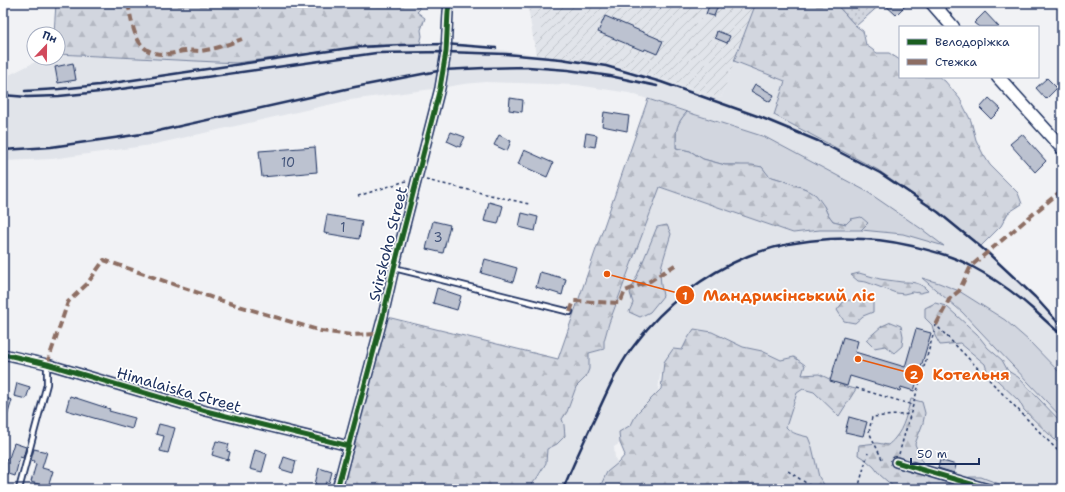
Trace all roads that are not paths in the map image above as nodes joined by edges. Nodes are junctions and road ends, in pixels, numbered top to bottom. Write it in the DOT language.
graph roads {
  1 [pos="442,3"];
  2 [pos="932,3"];
  3 [pos="449,7"];
  4 [pos="952,26"];
  5 [pos="999,78"];
  6 [pos="1062,148"];
  7 [pos="394,268"];
  8 [pos="570,312"];
  9 [pos="3,354"];
  10 [pos="47,364"];
  11 [pos="349,446"];
  12 [pos="896,462"];
  13 [pos="19,489"];
  14 [pos="337,489"];
  15 [pos="988,489"];
  1 -- 3 [label="street"];
  2 -- 4 [label="main road"];
  3 -- 7 [label="street, Svirskoho Street"];
  5 -- 6 [label="main road"];
  7 -- 8 [label="lane"];
  7 -- 11 [label="street, Svirskoho Street"];
  9 -- 10 [label="street, Himalaiska Street"];
  10 -- 11 [label="street, Himalaiska Street"];
  10 -- 13 [label="lane"];
  11 -- 14 [label="street, Svirskoho Street"];
  12 -- 15 [label="street"];
}
